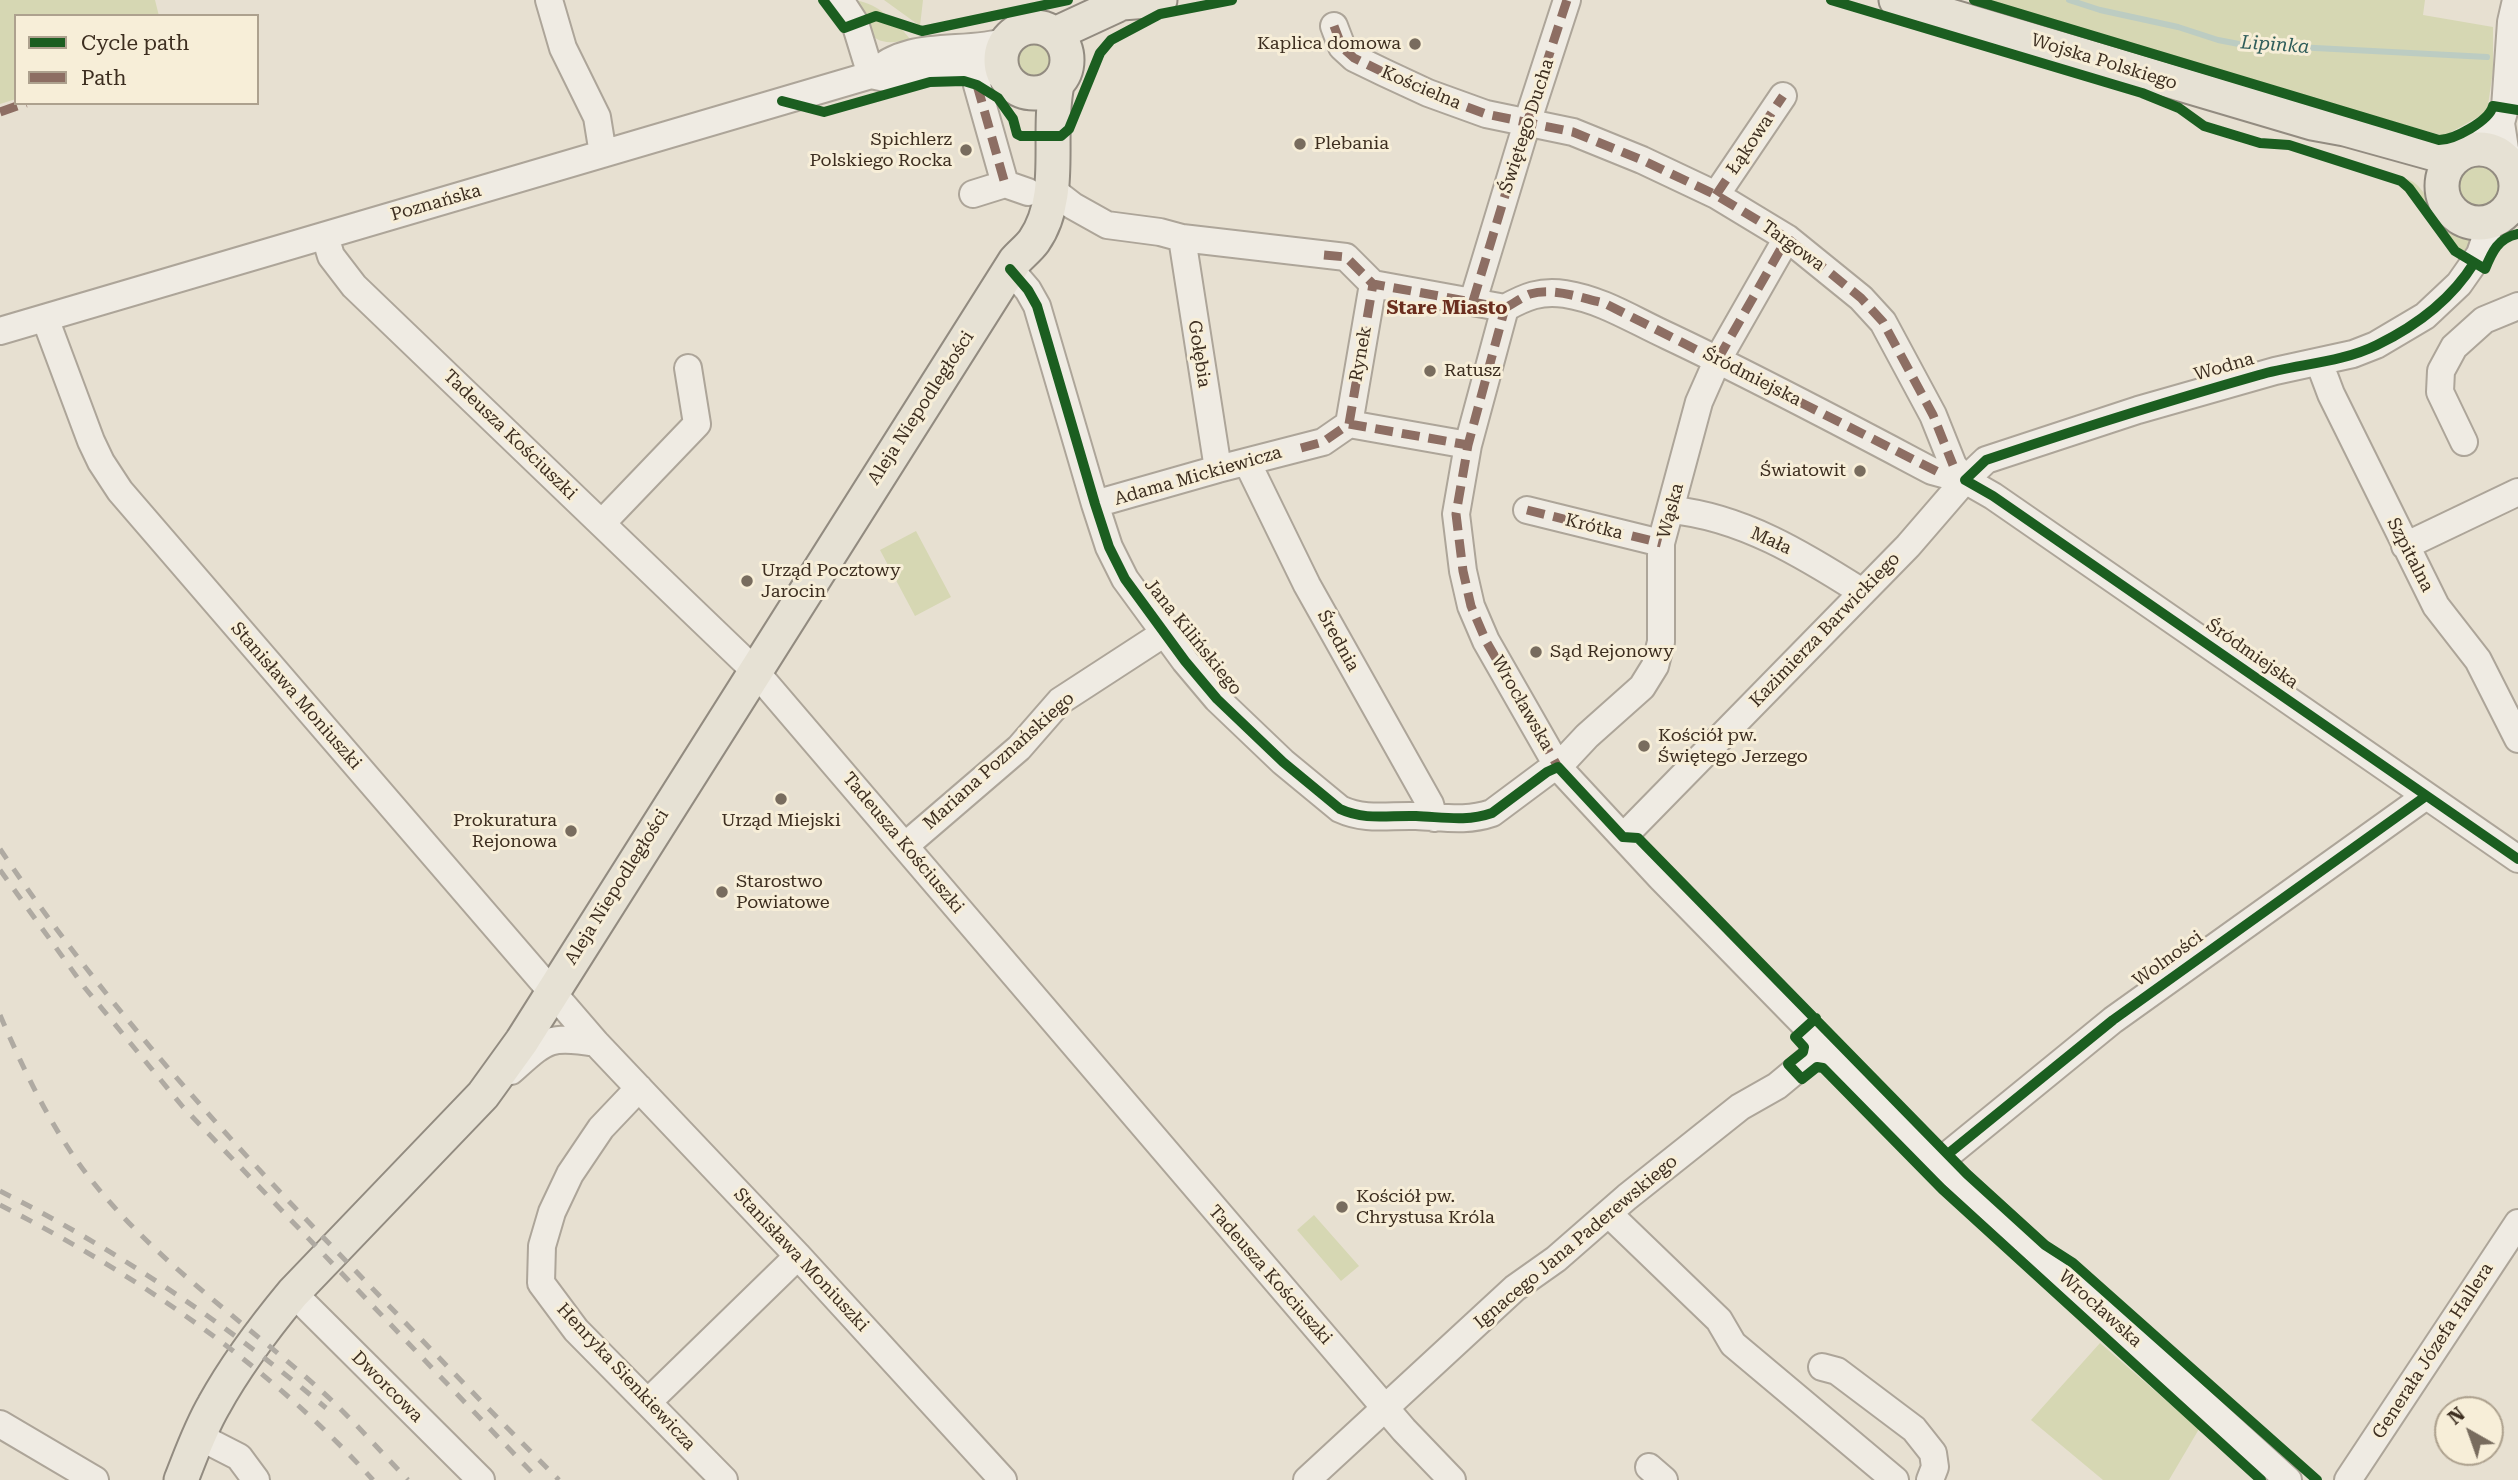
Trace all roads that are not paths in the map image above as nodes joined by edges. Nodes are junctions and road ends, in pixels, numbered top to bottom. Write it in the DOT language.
graph roads {
  1 [pos="549,0"];
  2 [pos="840,0"];
  3 [pos="1567,0"];
  4 [pos="1896,0"];
  5 [pos="1157,1"];
  6 [pos="2515,15"];
  7 [pos="1334,26"];
  8 [pos="1060,59"];
  9 [pos="1003,72"];
  10 [pos="871,75"];
  11 [pos="1783,96"];
  12 [pos="1527,123"];
  13 [pos="2312,123"];
  14 [pos="2501,123"];
  15 [pos="603,154"];
  16 [pos="2464,154"];
  17 [pos="1028,188"];
  18 [pos="2442,192"];
  19 [pos="973,194"];
  20 [pos="1716,195"];
  21 [pos="2510,198"];
  22 [pos="325,236"];
  23 [pos="1182,238"];
  24 [pos="1787,238"];
  25 [pos="1012,265"];
  26 [pos="1373,284"];
  27 [pos="1473,301"];
  28 [pos="2518,306"];
  29 [pos="1505,308"];
  30 [pos="45,318"];
  31 [pos="0,331"];
  32 [pos="1718,359"];
  33 [pos="2319,362"];
  34 [pos="688,369"];
  35 [pos="1349,424"];
  36 [pos="2464,442"];
  37 [pos="1466,454"];
  38 [pos="1247,462"];
  39 [pos="1218,469"];
  40 [pos="1965,480"];
  41 [pos="2518,492"];
  42 [pos="1095,505"];
  43 [pos="1527,510"];
  44 [pos="1672,510"];
  45 [pos="601,523"];
  46 [pos="1661,543"];
  47 [pos="2405,546"];
  48 [pos="1862,592"];
  49 [pos="1163,634"];
  50 [pos="754,670"];
  51 [pos="2518,739"];
  52 [pos="1558,767"];
  53 [pos="2426,796"];
  54 [pos="1434,818"];
  55 [pos="1623,837"];
  56 [pos="906,845"];
  57 [pos="2518,859"];
  58 [pos="552,992"];
  59 [pos="596,1044"];
  60 [pos="1824,1047"];
  61 [pos="639,1088"];
  62 [pos="483,1095"];
  63 [pos="1939,1163"];
  64 [pos="1609,1214"];
  65 [pos="2514,1239"];
  66 [pos="798,1256"];
  67 [pos="293,1293"];
  68 [pos="1822,1367"];
  69 [pos="648,1402"];
  70 [pos="1387,1409"];
  71 [pos="0,1424"];
  72 [pos="198,1436"];
  73 [pos="95,1480"];
  74 [pos="181,1480"];
  75 [pos="256,1480"];
  76 [pos="481,1480"];
  77 [pos="724,1480"];
  78 [pos="1003,1480"];
  79 [pos="1307,1480"];
  80 [pos="1452,1480"];
  81 [pos="1895,1480"];
  82 [pos="1930,1480"];
  83 [pos="2288,1480"];
  84 [pos="2348,1480"];
  1 -- 15 [label="street"];
  2 -- 10 [label="street"];
  3 -- 12 [label="street, Świętego Ducha"];
  4 -- 13 [label="main road, Wojska Polskiego"];
  5 -- 8 [label="main road"];
  6 -- 14 [label="street"];
  7 -- 12 [label="street, Kościelna"];
  8 -- 9 [label="main road"];
  8 -- 9 [label="main road"];
  8 -- 17 [label="main road, Aleja Niepodległości"];
  9 -- 10 [label="street, Poznańska"];
  9 -- 17 [label="street"];
  9 -- 17 [label="main road, Aleja Niepodległości"];
  10 -- 15 [label="street, Poznańska"];
  11 -- 20 [label="street, Łąkowa"];
  12 -- 20 [label="street, Targowa"];
  12 -- 27 [label="street, Świętego Ducha"];
  13 -- 16 [label="main road, Wojska Polskiego"];
  13 -- 18 [label="main road, Wojska Polskiego"];
  14 -- 16 [label="street"];
  14 -- 21 [label="street"];
  15 -- 22 [label="street, Poznańska"];
  16 -- 18 [label="main road"];
  16 -- 21 [label="main road"];
  17 -- 19 [label="street"];
  17 -- 23 [label="street"];
  17 -- 25 [label="main road, Aleja Niepodległości"];
  18 -- 21 [label="main road"];
  20 -- 24 [label="street, Targowa"];
  21 -- 33 [label="street, Wodna"];
  22 -- 30 [label="street, Poznańska"];
  22 -- 45 [label="street, Tadeusza Kościuszki"];
  23 -- 26 [label="street"];
  23 -- 39 [label="street, Gołębia"];
  24 -- 32 [label="street, Wąska"];
  24 -- 40 [label="street, Targowa"];
  25 -- 42 [label="street, Jana Kilińskiego"];
  25 -- 50 [label="main road, Aleja Niepodległości"];
  26 -- 27 [label="street"];
  26 -- 35 [label="street, Rynek"];
  27 -- 29 [label="street"];
  28 -- 36 [label="street"];
  29 -- 32 [label="street, Śródmiejska"];
  29 -- 37 [label="street"];
  30 -- 31 [label="street, Poznańska"];
  30 -- 58 [label="street, Stanisława Moniuszki"];
  32 -- 40 [label="street, Śródmiejska"];
  32 -- 44 [label="street, Wąska"];
  33 -- 40 [label="street, Wodna"];
  33 -- 47 [label="street, Szpitalna"];
  34 -- 45 [label="street"];
  35 -- 37 [label="street"];
  35 -- 38 [label="street, Adama Mickiewicza"];
  37 -- 52 [label="street, Wrocławska"];
  38 -- 39 [label="street, Adama Mickiewicza"];
  38 -- 54 [label="street, Średnia"];
  39 -- 42 [label="street, Adama Mickiewicza"];
  40 -- 48 [label="street, Kazimierza Barwickiego"];
  40 -- 53 [label="street, Śródmiejska"];
  41 -- 47 [label="street"];
  42 -- 49 [label="street, Jana Kilińskiego"];
  43 -- 46 [label="street, Krótka"];
  44 -- 46 [label="street, Wąska"];
  44 -- 48 [label="street, Mała"];
  45 -- 50 [label="street, Tadeusza Kościuszki"];
  46 -- 52 [label="street, Wąska"];
  47 -- 51 [label="street, Szpitalna"];
  48 -- 55 [label="street, Kazimierza Barwickiego"];
  49 -- 54 [label="street, Jana Kilińskiego"];
  49 -- 56 [label="street, Mariana Poznańskiego"];
  50 -- 56 [label="street, Tadeusza Kościuszki"];
  50 -- 58 [label="main road, Aleja Niepodległości"];
  52 -- 54 [label="street, Jana Kilińskiego"];
  52 -- 55 [label="street, Wrocławska"];
  53 -- 57 [label="street, Śródmiejska"];
  53 -- 63 [label="street, Wolności"];
  55 -- 60 [label="street, Wrocławska"];
  56 -- 70 [label="street, Tadeusza Kościuszki"];
  58 -- 59 [label="street, Stanisława Moniuszki"];
  58 -- 62 [label="main road, Aleja Niepodległości"];
  59 -- 61 [label="street, Stanisława Moniuszki"];
  59 -- 62 [label="street"];
  60 -- 63 [label="street, Wrocławska"];
  60 -- 64 [label="street, Ignacego Jana Paderewskiego"];
  61 -- 66 [label="street, Stanisława Moniuszki"];
  61 -- 69 [label="street, Henryka Sienkiewicza"];
  62 -- 67 [label="main road, Aleja Niepodległości"];
  63 -- 83 [label="street, Wrocławska"];
  64 -- 70 [label="street, Ignacego Jana Paderewskiego"];
  64 -- 81 [label="street"];
  65 -- 84 [label="street, Generała Józefa Hallera"];
  66 -- 69 [label="street"];
  66 -- 78 [label="street, Stanisława Moniuszki"];
  67 -- 72 [label="main road, Aleja Niepodległości"];
  67 -- 76 [label="street, Dworcowa"];
  68 -- 82 [label="street"];
  69 -- 77 [label="street, Henryka Sienkiewicza"];
  70 -- 79 [label="street, Ignacego Jana Paderewskiego"];
  70 -- 80 [label="street, Tadeusza Kościuszki"];
  71 -- 73 [label="street"];
  72 -- 74 [label="main road, Aleja Niepodległości"];
  72 -- 75 [label="street"];
}
